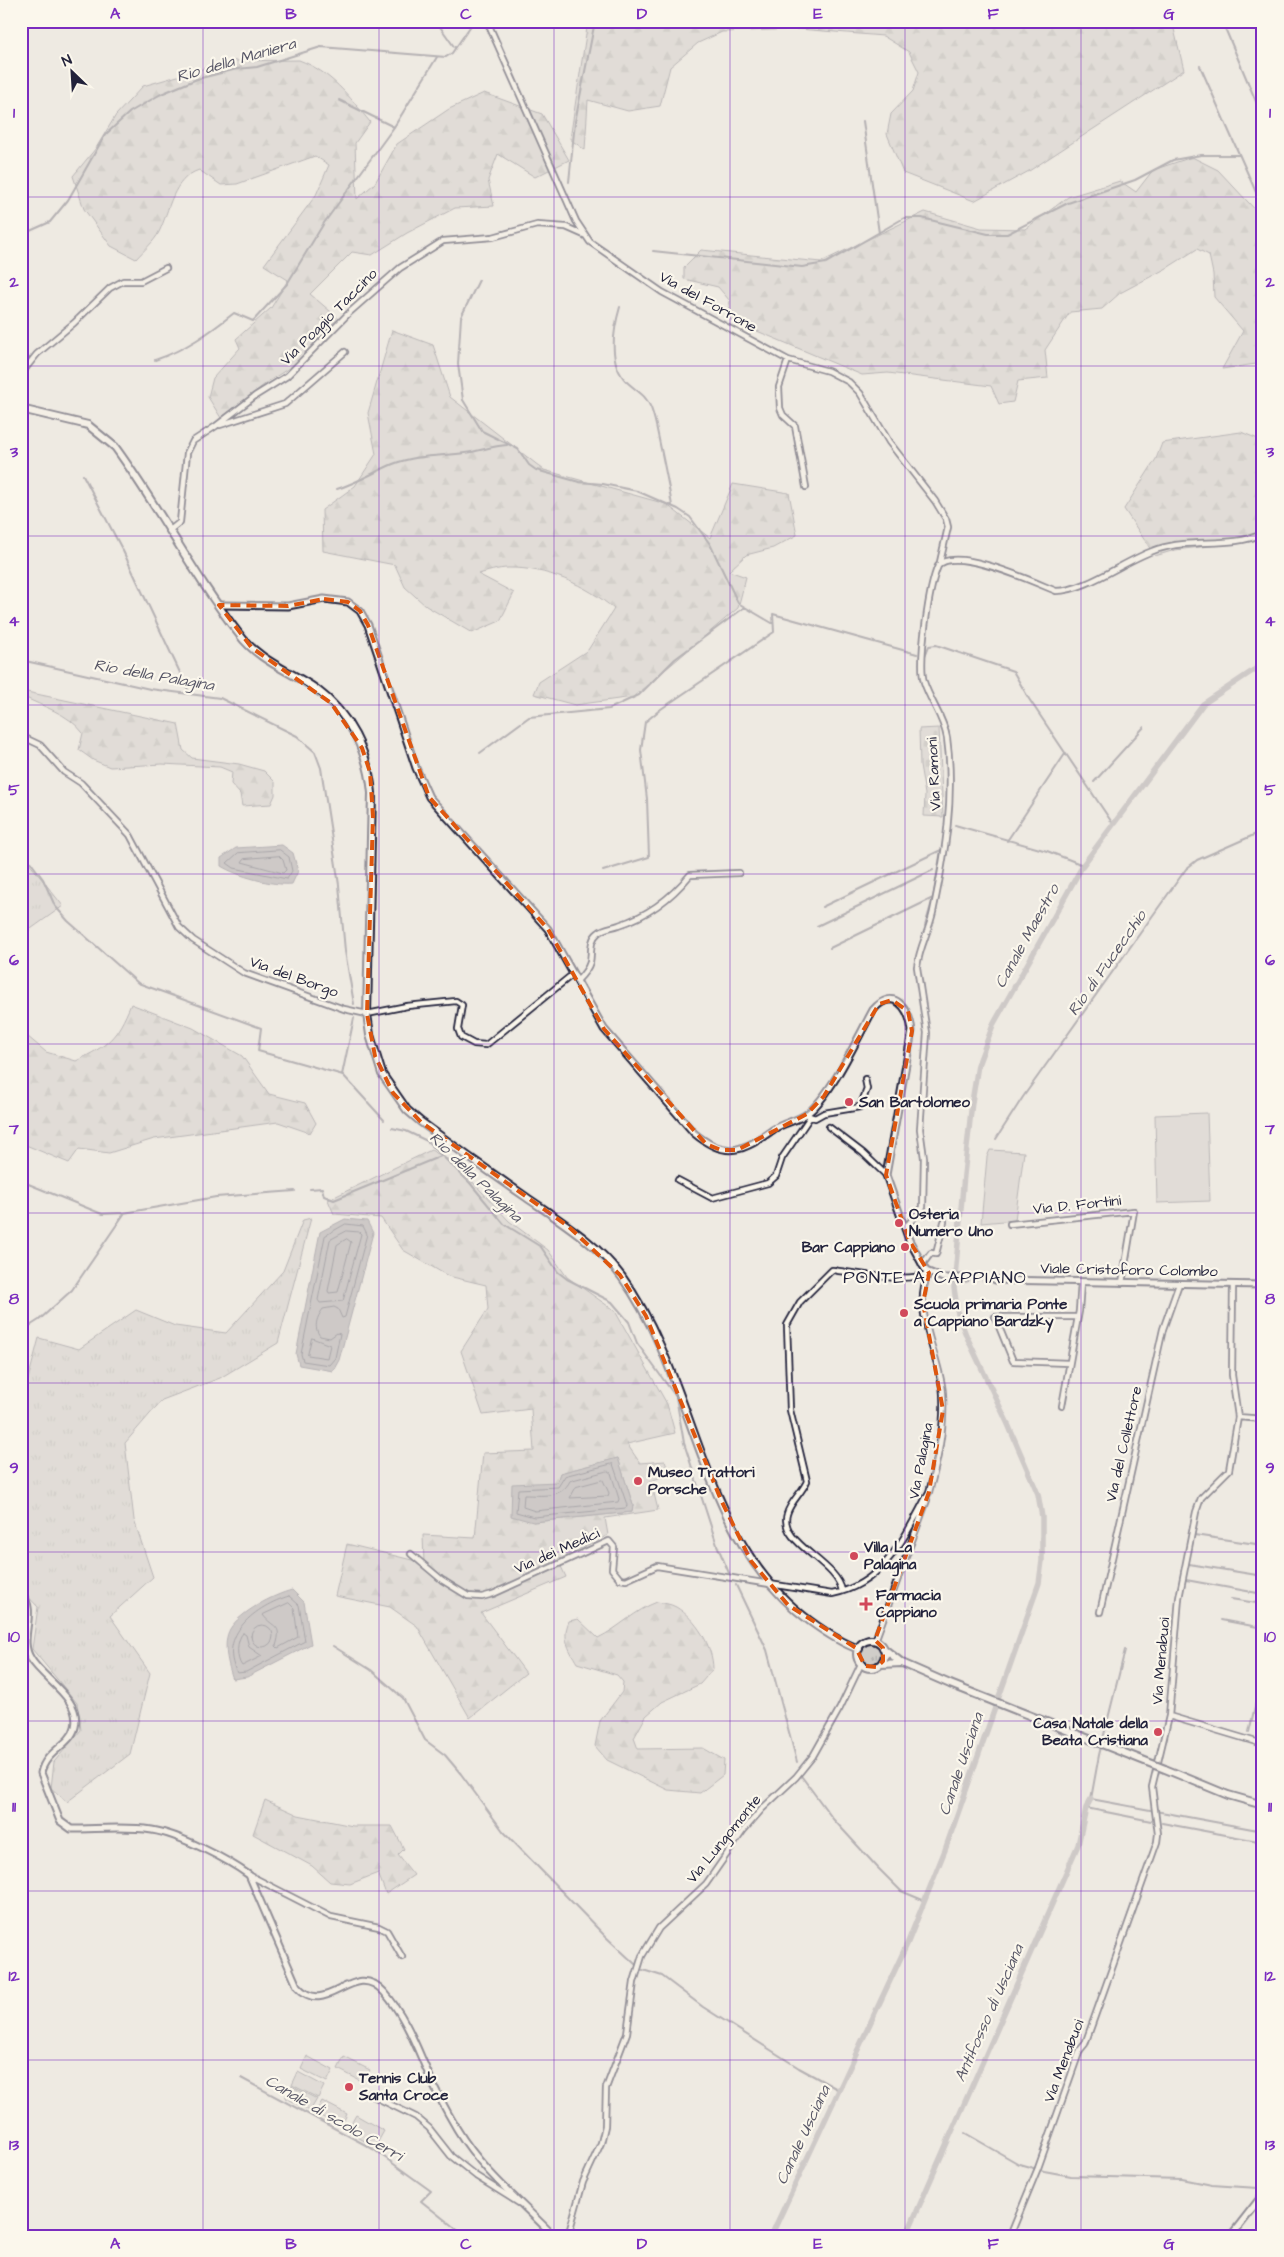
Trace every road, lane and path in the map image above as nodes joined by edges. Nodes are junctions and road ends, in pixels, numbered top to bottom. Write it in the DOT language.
graph roads {
  1 [pos="487,21"];
  2 [pos="585,235"];
  3 [pos="166,268"];
  4 [pos="345,352"];
  5 [pos="788,360"];
  6 [pos="21,374"];
  7 [pos="21,409"];
  8 [pos="216,426"];
  9 [pos="806,487"];
  10 [pos="170,530"];
  11 [pos="1263,534"];
  12 [pos="940,562"];
  13 [pos="219,604"];
  14 [pos="21,736"];
  15 [pos="739,873"];
  16 [pos="573,974"];
  17 [pos="577,981"];
  18 [pos="368,1014"];
  19 [pos="865,1079"];
  20 [pos="811,1116"];
  21 [pos="829,1126"];
  22 [pos="886,1175"];
  23 [pos="678,1180"];
  24 [pos="944,1222"];
  25 [pos="1010,1224"];
  26 [pos="904,1228"];
  27 [pos="922,1264"];
  28 [pos="929,1274"];
  29 [pos="966,1278"];
  30 [pos="995,1280"];
  31 [pos="1081,1282"];
  32 [pos="1122,1283"];
  33 [pos="1179,1284"];
  34 [pos="1233,1285"];
  35 [pos="1263,1285"];
  36 [pos="1078,1317"];
  37 [pos="1069,1363"];
  38 [pos="1062,1406"];
  39 [pos="1238,1417"];
  40 [pos="1263,1419"];
  41 [pos="930,1492"];
  42 [pos="411,1554"];
  43 [pos="768,1582"];
  44 [pos="842,1591"];
  45 [pos="21,1593"];
  46 [pos="1100,1612"];
  47 [pos="875,1641"];
  48 [pos="883,1648"];
  49 [pos="859,1649"];
  50 [pos="902,1663"];
  51 [pos="861,1664"];
  52 [pos="881,1664"];
  53 [pos="1169,1716"];
  54 [pos="1263,1744"];
  55 [pos="1263,1805"];
  56 [pos="249,1875"];
  57 [pos="402,1957"];
  58 [pos="367,2093"];
  59 [pos="1263,2195"];
  60 [pos="520,2204"];
  61 [pos="554,2236"];
  62 [pos="568,2236"];
  63 [pos="1010,2236"];
  64 [pos="1231,2236"];
  1 -- 2 [label="street, Via del Forrone"];
  2 -- 5 [label="street, Via del Forrone"];
  2 -- 8 [label="street, Via Poggio Taccino"];
  3 -- 6 [label="street"];
  4 -- 8 [label="street"];
  5 -- 9 [label="street"];
  5 -- 12 [label="street, Via del Forrone"];
  7 -- 10 [label="main road"];
  8 -- 10 [label="street, Via Poggio Taccino"];
  10 -- 13 [label="main road"];
  11 -- 12 [label="street"];
  12 -- 26 [label="street, Via Ramoni"];
  13 -- 16 [label="street"];
  13 -- 18 [label="main road"];
  14 -- 18 [label="street, Via del Borgo"];
  15 -- 17 [label="street"];
  16 -- 17 [label="street"];
  16 -- 18 [label="street, Via del Borgo"];
  17 -- 20 [label="street"];
  18 -- 43 [label="main road"];
  19 -- 20 [label="street"];
  20 -- 22 [label="street"];
  20 -- 23 [label="street"];
  21 -- 22 [label="street"];
  22 -- 26 [label="street"];
  24 -- 27 [label="street"];
  25 -- 32 [label="street, Via D. Fortini"];
  26 -- 27 [label="street"];
  27 -- 28 [label="street"];
  28 -- 29 [label="street"];
  28 -- 41 [label="street, Via Palagina"];
  28 -- 44 [label="street"];
  30 -- 31 [label="street, Viale Cristoforo Colombo"];
  31 -- 32 [label="street, Viale Cristoforo Colombo"];
  31 -- 36 [label="street"];
  32 -- 33 [label="street, Viale Cristoforo Colombo"];
  33 -- 34 [label="street, Viale Cristoforo Colombo"];
  33 -- 46 [label="street, Via del Collettore"];
  34 -- 35 [label="street, Viale Cristoforo Colombo"];
  34 -- 39 [label="street, Via Menabuoi"];
  36 -- 37 [label="street"];
  36 -- 37 [label="street"];
  37 -- 38 [label="street"];
  39 -- 40 [label="street"];
  39 -- 53 [label="street, Via Menabuoi"];
  41 -- 44 [label="street"];
  41 -- 47 [label="street, Via Palagina"];
  42 -- 43 [label="street, Via dei Medici"];
  43 -- 44 [label="street, Via dei Medici"];
  43 -- 49 [label="main road"];
  45 -- 56 [label="street"];
  47 -- 48 [label="main road"];
  47 -- 49 [label="main road"];
  48 -- 50 [label="main road"];
  48 -- 52 [label="main road"];
  49 -- 51 [label="main road"];
  50 -- 52 [label="main road"];
  50 -- 55 [label="main road, bridge"];
  51 -- 52 [label="main road"];
  51 -- 62 [label="street, Via Lungomonte"];
  53 -- 54 [label="street"];
  53 -- 63 [label="street, Via Menabuoi"];
  56 -- 57 [label="street"];
  56 -- 60 [label="street"];
  58 -- 60 [label="street"];
  59 -- 64 [label="main road"];
  60 -- 61 [label="street"];
}
